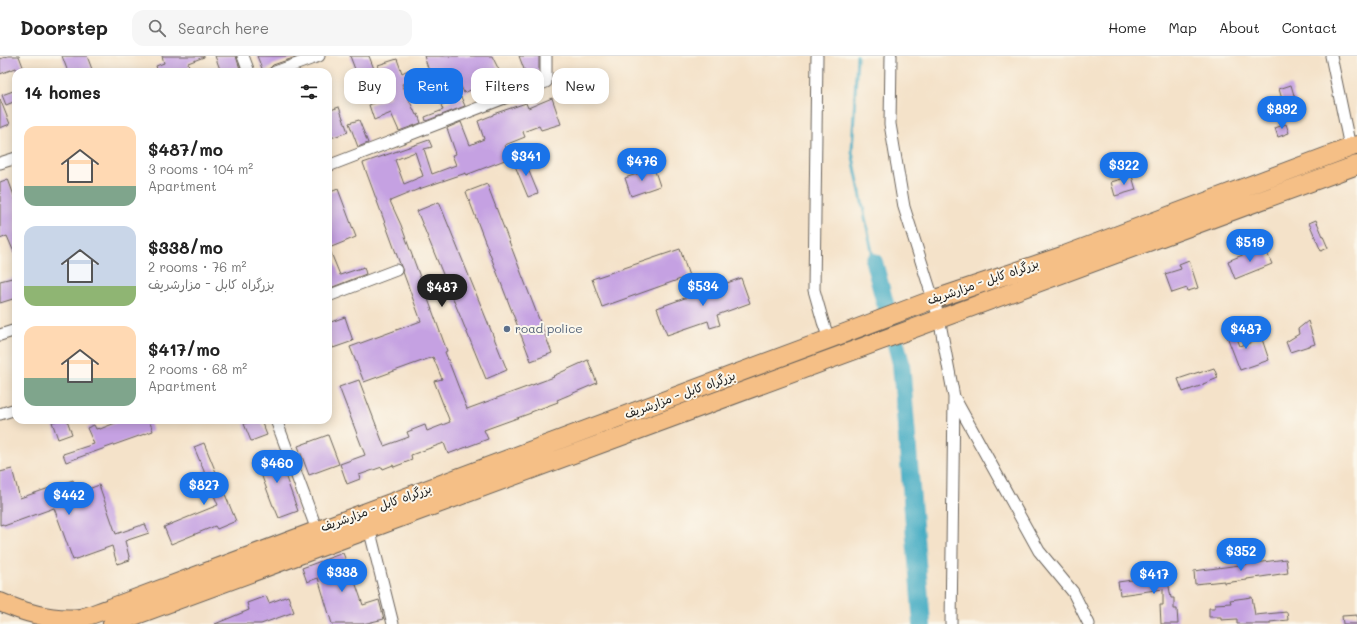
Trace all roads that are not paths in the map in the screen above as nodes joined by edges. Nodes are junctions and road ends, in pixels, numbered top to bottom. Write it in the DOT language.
graph roads {
  1 [pos="243,56"];
  2 [pos="319,56"];
  3 [pos="546,56"];
  4 [pos="817,56"];
  5 [pos="891,56"];
  6 [pos="1331,56"];
  7 [pos="248,68"];
  8 [pos="286,68"];
  9 [pos="1354,146"];
  10 [pos="12,160"];
  11 [pos="0,164"];
  12 [pos="332,164"];
  13 [pos="1357,165"];
  14 [pos="396,270"];
  15 [pos="332,294"];
  16 [pos="927,301"];
  17 [pos="935,320"];
  18 [pos="12,331"];
  19 [pos="0,335"];
  20 [pos="829,339"];
  21 [pos="954,397"];
  22 [pos="12,410"];
  23 [pos="0,414"];
  24 [pos="278,424"];
  25 [pos="367,521"];
  26 [pos="318,530"];
  27 [pos="0,603"];
  28 [pos="22,624"];
  29 [pos="112,624"];
  30 [pos="393,624"];
  31 [pos="951,624"];
  32 [pos="1090,624"];
  1 -- 7 [label="street"];
  2 -- 8 [label="street"];
  3 -- 12 [label="street"];
  4 -- 20 [label="street"];
  5 -- 16 [label="street"];
  6 -- 9 [label="street"];
  9 -- 16 [label="highway, بزرگراه کابل - مزارشریف"];
  10 -- 11 [label="street"];
  13 -- 17 [label="highway, بزرگراه کابل - مزارشریف"];
  14 -- 15 [label="street"];
  16 -- 17 [label="street"];
  16 -- 20 [label="highway, بزرگراه کابل - مزارشریف"];
  17 -- 21 [label="street"];
  17 -- 25 [label="highway, بزرگراه کابل - مزارشریف"];
  18 -- 19 [label="street"];
  20 -- 25 [label="highway, بزرگراه کابل - مزارشریف"];
  21 -- 31 [label="street"];
  21 -- 32 [label="street"];
  22 -- 23 [label="street"];
  24 -- 26 [label="street"];
  25 -- 26 [label="highway, بزرگراه کابل - مزارشریف"];
  25 -- 29 [label="highway, بزرگراه کابل - مزارشریف"];
  25 -- 30 [label="street"];
  26 -- 27 [label="highway, بزرگراه کابل - مزارشریف"];
  27 -- 28 [label="highway"];
}
